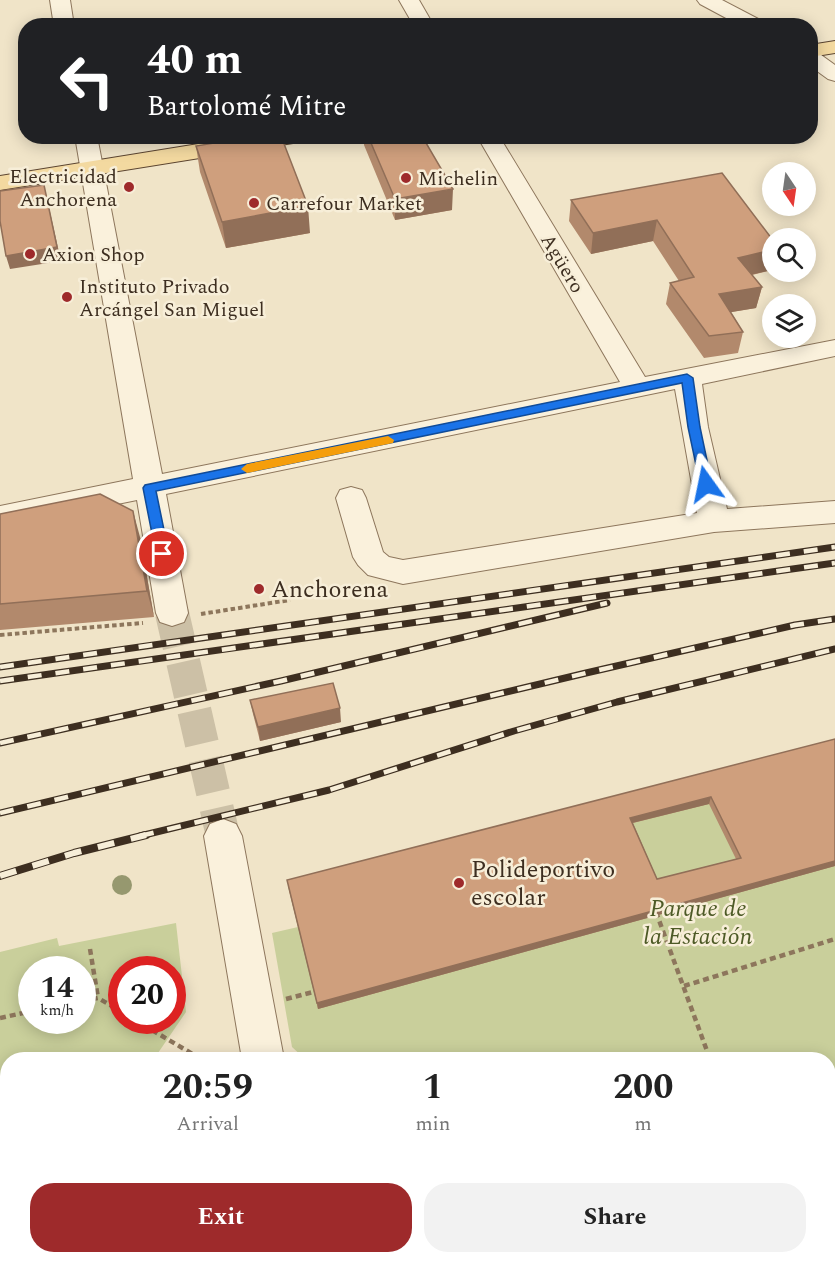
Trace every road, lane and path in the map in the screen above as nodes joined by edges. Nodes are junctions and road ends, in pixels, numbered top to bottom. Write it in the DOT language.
graph roads {
  1 [pos="60,0"];
  2 [pos="409,0"];
  3 [pos="707,0"];
  4 [pos="63,18"];
  5 [pos="419,18"];
  6 [pos="742,18"];
  7 [pos="835,47"];
  8 [pos="818,50"];
  9 [pos="818,62"];
  10 [pos="835,75"];
  11 [pos="88,144"];
  12 [pos="245,144"];
  13 [pos="493,144"];
  14 [pos="93,169"];
  15 [pos="0,183"];
  16 [pos="835,348"];
  17 [pos="687,378"];
  18 [pos="638,389"];
  19 [pos="150,488"];
  20 [pos="351,498"];
  21 [pos="835,512"];
  22 [pos="0,517"];
  23 [pos="714,521"];
  24 [pos="172,614"];
  25 [pos="223,836"];
  26 [pos="654,909"];
  27 [pos="835,939"];
  28 [pos="90,949"];
  29 [pos="684,986"];
  30 [pos="322,989"];
  31 [pos="98,998"];
  32 [pos="108,1004"];
  33 [pos="254,1008"];
  34 [pos="18,1014"];
  35 [pos="0,1018"];
  36 [pos="159,1034"];
  37 [pos="189,1052"];
  38 [pos="262,1052"];
  39 [pos="708,1052"];
  1 -- 4 [label="street"];
  2 -- 5 [label="street"];
  3 -- 6 [label="street"];
  7 -- 8 [label="main road"];
  9 -- 10 [label="street"];
  11 -- 14 [label="street"];
  12 -- 14 [label="main road"];
  13 -- 18 [label="street, Agüero"];
  14 -- 15 [label="main road"];
  14 -- 19 [label="street"];
  16 -- 17 [label="street"];
  17 -- 18 [label="street"];
  17 -- 23 [label="street"];
  18 -- 19 [label="street"];
  19 -- 22 [label="street"];
  19 -- 24 [label="street"];
  20 -- 23 [label="street"];
  21 -- 23 [label="street"];
  25 -- 33 [label="street"];
  26 -- 29 [label="path"];
  27 -- 29 [label="path"];
  28 -- 31 [label="path"];
  29 -- 39 [label="path"];
  30 -- 33 [label="path"];
  31 -- 32 [label="path"];
  33 -- 38 [label="street"];
  34 -- 35 [label="path"];
  36 -- 37 [label="path"];
}
